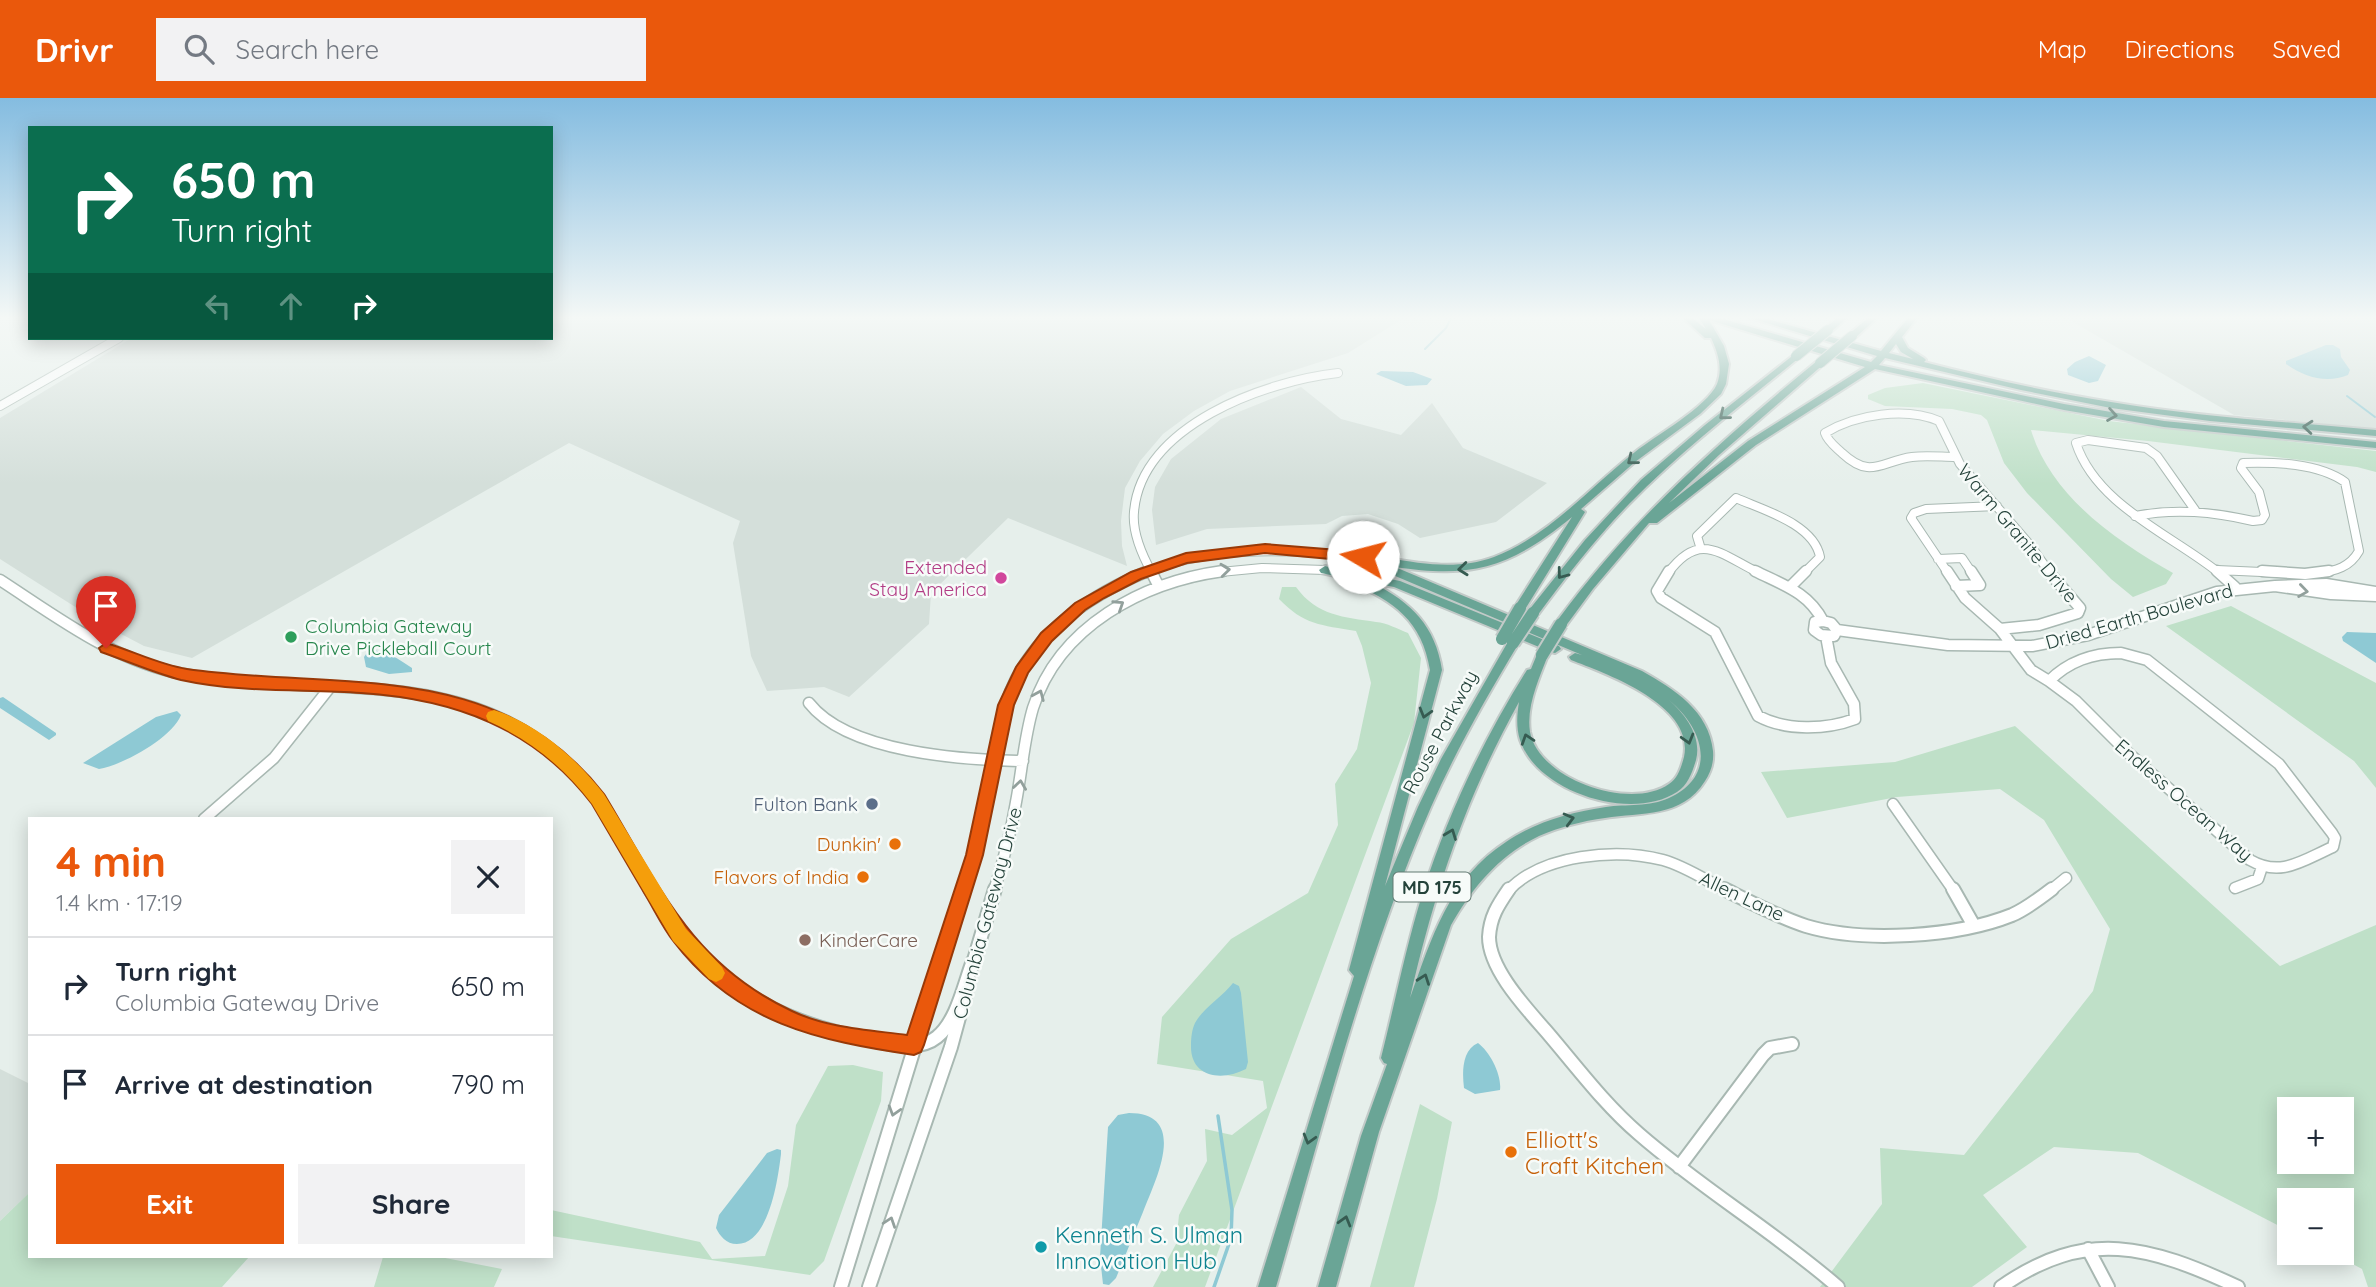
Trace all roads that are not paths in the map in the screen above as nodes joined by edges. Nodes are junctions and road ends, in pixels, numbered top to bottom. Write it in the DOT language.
graph roads {
  1 [pos="57,373"];
  2 [pos="1335,373"];
  3 [pos="1726,373"];
  4 [pos="1775,373"];
  5 [pos="1807,373"];
  6 [pos="1860,373"];
  7 [pos="1906,373"];
  8 [pos="1907,373"];
  9 [pos="1961,373"];
  10 [pos="2009,384"];
  11 [pos="0,406"];
  12 [pos="2376,433"];
  13 [pos="2376,445"];
  14 [pos="1956,457"];
  15 [pos="1603,485"];
  16 [pos="1997,506"];
  17 [pos="2195,510"];
  18 [pos="2135,516"];
  19 [pos="1625,542"];
  20 [pos="1700,546"];
  21 [pos="1346,555"];
  22 [pos="1938,559"];
  23 [pos="1149,570"];
  24 [pos="1325,570"];
  25 [pos="2217,570"];
  26 [pos="0,580"];
  27 [pos="1158,585"];
  28 [pos="2324,585"];
  29 [pos="1956,586"];
  30 [pos="2275,586"];
  31 [pos="1790,587"];
  32 [pos="2235,587"];
  33 [pos="2331,594"];
  34 [pos="2376,594"];
  35 [pos="1823,621"];
  36 [pos="2000,629"];
  37 [pos="1837,630"];
  38 [pos="1826,636"];
  39 [pos="1508,641"];
  40 [pos="2012,648"];
  41 [pos="1542,655"];
  42 [pos="2048,682"];
  43 [pos="331,685"];
  44 [pos="809,703"];
  45 [pos="995,760"];
  46 [pos="1023,761"];
  47 [pos="1893,804"];
  48 [pos="206,817"];
  49 [pos="2262,867"];
  50 [pos="2066,878"];
  51 [pos="2235,888"];
  52 [pos="1974,926"];
  53 [pos="974,961"];
  54 [pos="1792,1044"];
  55 [pos="914,1045"];
  56 [pos="1328,1074"];
  57 [pos="1369,1136"];
  58 [pos="1679,1167"];
  59 [pos="2088,1249"];
  60 [pos="841,1287"];
  61 [pos="869,1287"];
  62 [pos="1267,1287"];
  63 [pos="1327,1287"];
  64 [pos="1838,1287"];
  65 [pos="2000,1287"];
  66 [pos="2108,1287"];
  67 [pos="2238,1287"];
  1 -- 11 [label="street"];
  2 -- 23 [label="street"];
  3 -- 15 [label="main road, one-way"];
  4 -- 39 [label="main road, Rouse Parkway / MD 175, one-way, bridge"];
  5 -- 19 [label="main road, MD 175, bridge"];
  6 -- 19 [label="main road"];
  7 -- 13 [label="main road, one-way"];
  8 -- 10 [label="main road"];
  9 -- 10 [label="main road"];
  12 -- 10 [label="main road, one-way"];
  14 -- 14 [label="street, Warm Granite Drive"];
  14 -- 16 [label="street, Warm Granite Drive"];
  15 -- 21 [label="main road, one-way"];
  15 -- 39 [label="main road, bridge"];
  16 -- 22 [label="street, Endless Ocean Way"];
  16 -- 36 [label="street, Warm Granite Drive"];
  17 -- 18 [label="street"];
  17 -- 18 [label="street"];
  17 -- 25 [label="street"];
  18 -- 25 [label="street"];
  19 -- 41 [label="main road, MD 175, bridge"];
  20 -- 31 [label="street"];
  20 -- 31 [label="street"];
  20 -- 38 [label="street"];
  21 -- 23 [label="street, Columbia Gateway Drive"];
  57 -- 21 [label="main road, one-way"];
  22 -- 29 [label="street, Endless Ocean Way"];
  22 -- 29 [label="street"];
  23 -- 27 [label="street"];
  23 -- 45 [label="street, Columbia Gateway Drive"];
  27 -- 24 [label="street, Columbia Gateway Drive, one-way"];
  24 -- 41 [label="main road, one-way"];
  24 -- 56 [label="main road, one-way"];
  25 -- 32 [label="street"];
  26 -- 43 [label="street"];
  46 -- 27 [label="street, Columbia Gateway Drive, one-way"];
  28 -- 30 [label="street, Dried Earth Boulevard"];
  28 -- 33 [label="street"];
  28 -- 34 [label="street, Dried Earth Boulevard"];
  29 -- 36 [label="street, Endless Ocean Way"];
  30 -- 32 [label="street, Dried Earth Boulevard"];
  30 -- 33 [label="street, Dried Earth Boulevard, one-way"];
  31 -- 35 [label="street"];
  32 -- 40 [label="street, Dried Earth Boulevard"];
  33 -- 34 [label="street, Dried Earth Boulevard"];
  35 -- 37 [label="street"];
  35 -- 38 [label="street"];
  36 -- 40 [label="street, Endless Ocean Way"];
  37 -- 38 [label="street"];
  37 -- 40 [label="street, Dried Earth Boulevard"];
  39 -- 56 [label="main road, Rouse Parkway / MD 175"];
  40 -- 42 [label="street, Endless Ocean Way"];
  57 -- 41 [label="main road, MD 175, one-way"];
  42 -- 49 [label="street, Endless Ocean Way"];
  42 -- 49 [label="street, Endless Ocean Way"];
  43 -- 48 [label="street"];
  43 -- 55 [label="street"];
  44 -- 45 [label="street"];
  45 -- 46 [label="street"];
  45 -- 55 [label="street, Columbia Gateway Drive"];
  53 -- 46 [label="street, Columbia Gateway Drive, one-way"];
  47 -- 52 [label="street"];
  49 -- 51 [label="street"];
  50 -- 52 [label="street, Allen Lane"];
  52 -- 58 [label="street, Allen Lane"];
  53 -- 55 [label="street"];
  61 -- 53 [label="street, Columbia Gateway Drive, one-way"];
  54 -- 58 [label="street"];
  55 -- 60 [label="street, Columbia Gateway Drive, one-way"];
  56 -- 62 [label="main road, Rouse Parkway / MD 175, one-way"];
  63 -- 57 [label="main road, MD 175, one-way"];
  58 -- 64 [label="street"];
  59 -- 65 [label="street"];
  59 -- 66 [label="street"];
  59 -- 67 [label="street"];
}
